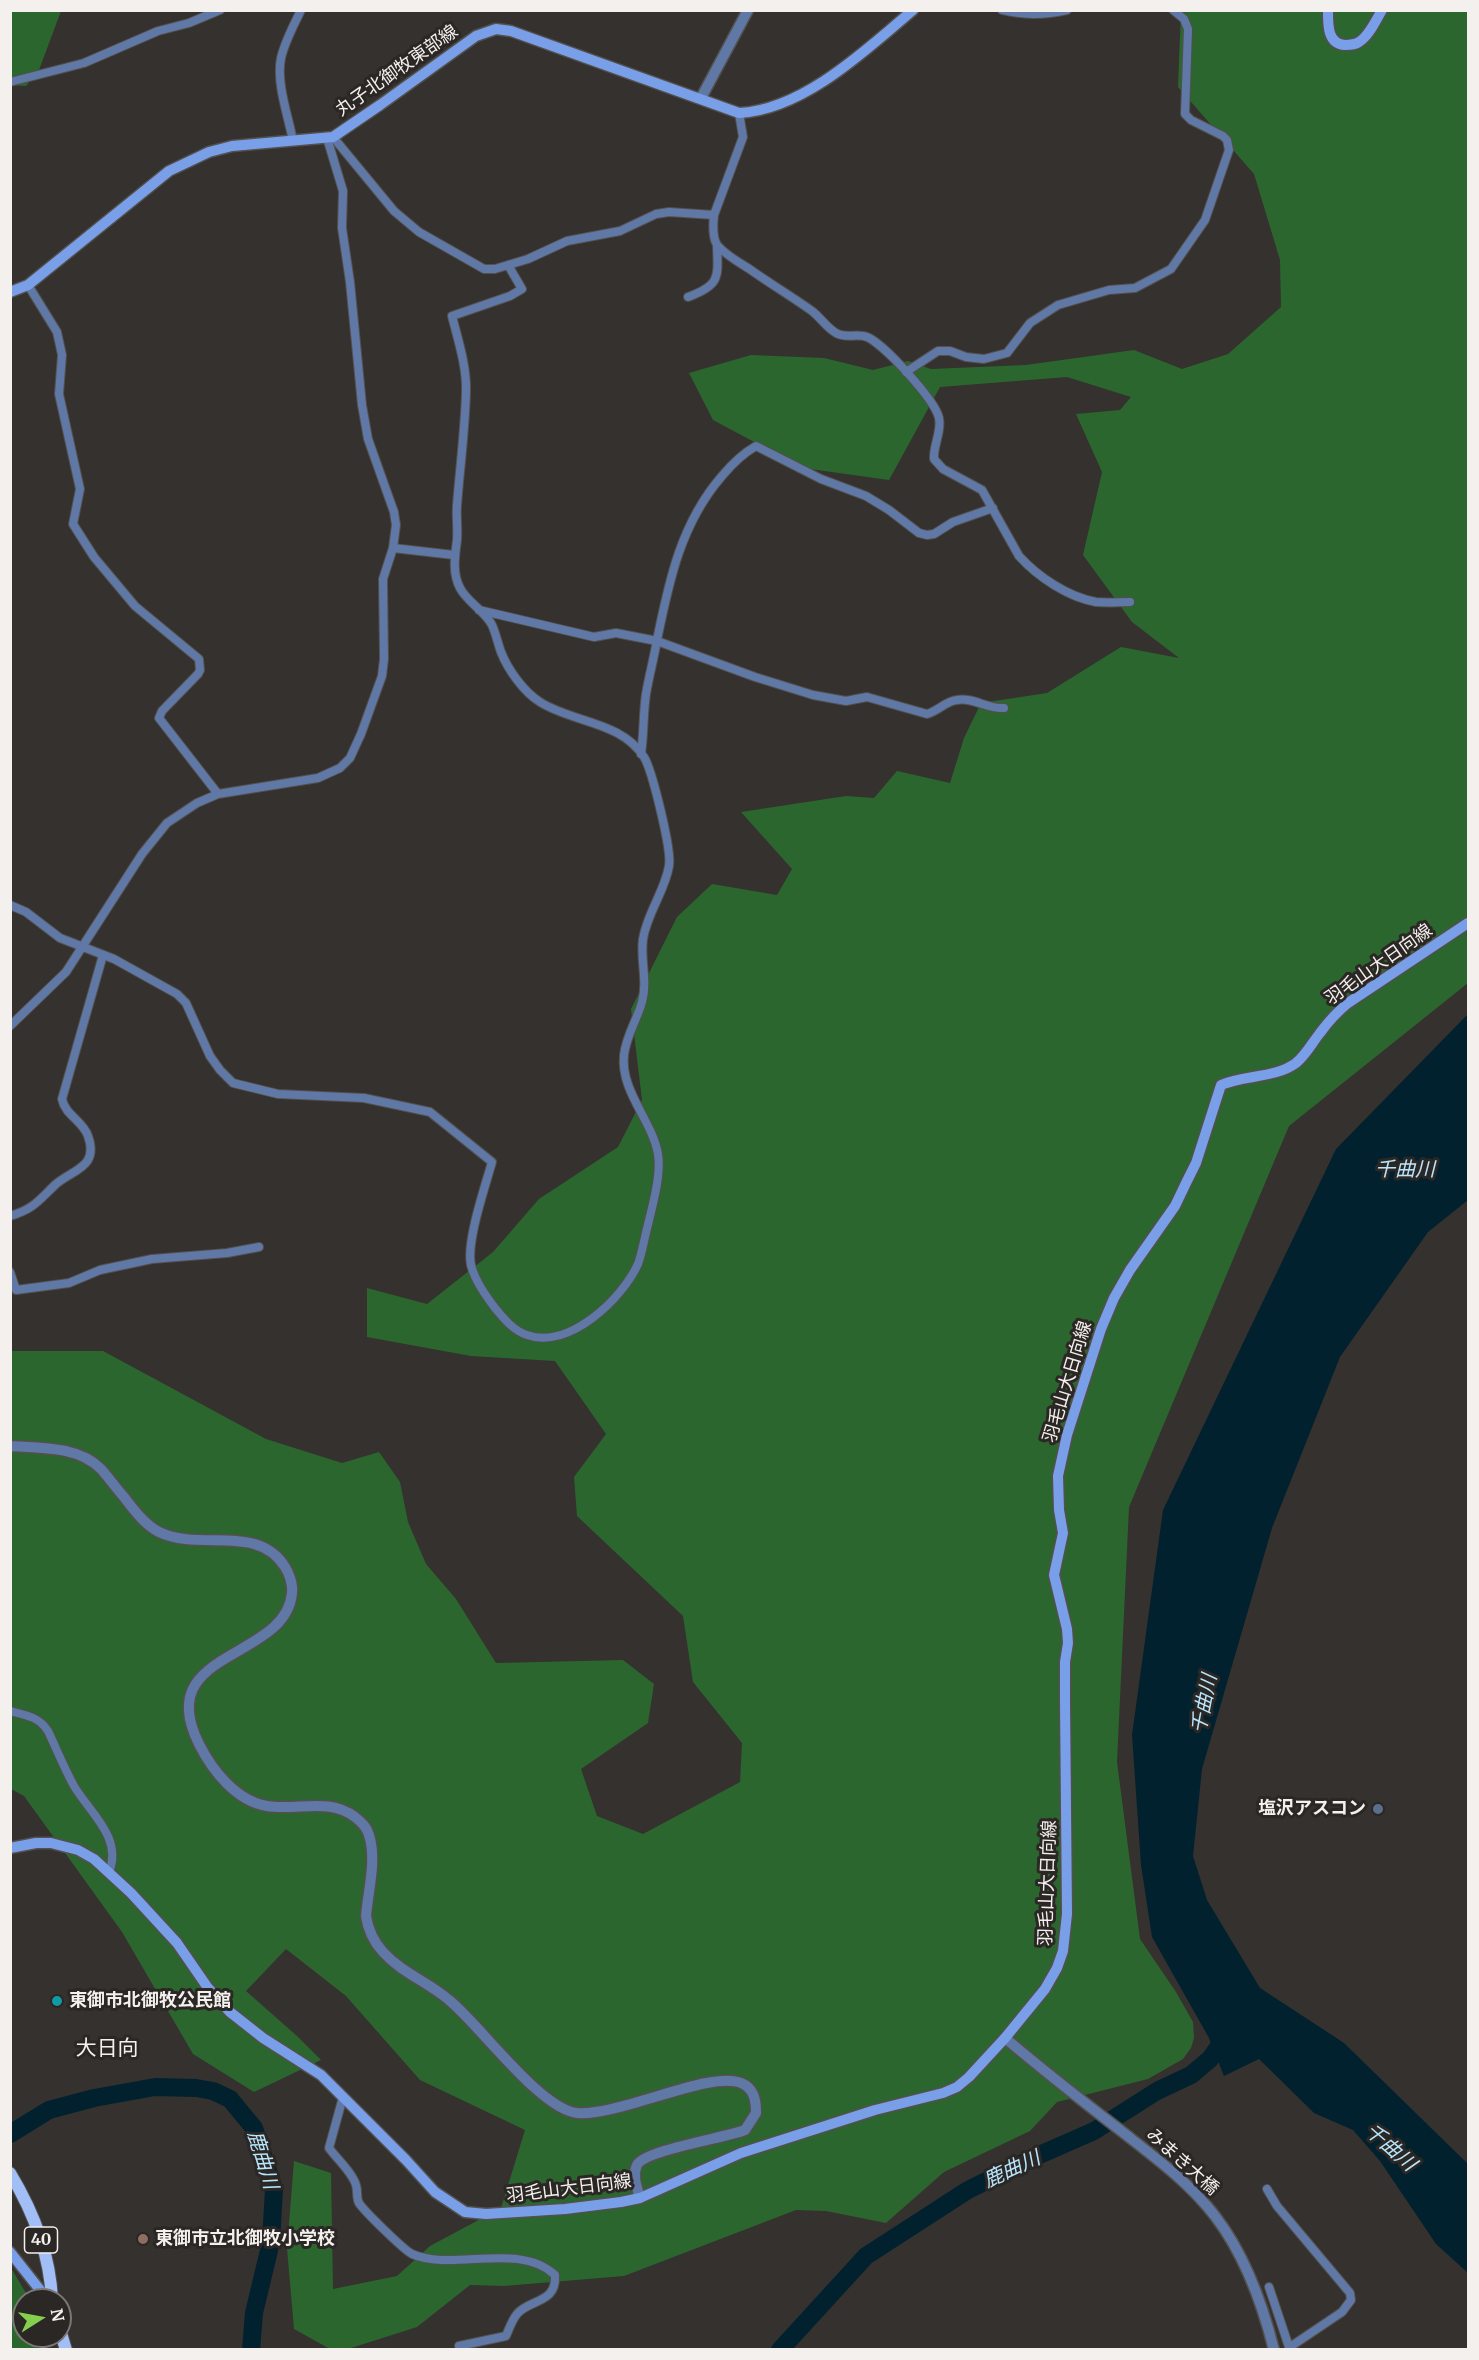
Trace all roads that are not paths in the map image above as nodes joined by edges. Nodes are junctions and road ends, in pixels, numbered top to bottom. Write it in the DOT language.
graph roads {
  1 [pos="220,10"];
  2 [pos="302,10"];
  3 [pos="748,10"];
  4 [pos="913,10"];
  5 [pos="1002,10"];
  6 [pos="1067,10"];
  7 [pos="1173,10"];
  8 [pos="1328,10"];
  9 [pos="1382,10"];
  10 [pos="10,82"];
  11 [pos="701,98"];
  12 [pos="739,113"];
  13 [pos="330,137"];
  14 [pos="293,141"];
  15 [pos="714,215"];
  16 [pos="717,245"];
  17 [pos="508,266"];
  18 [pos="28,285"];
  19 [pos="10,292"];
  20 [pos="688,297"];
  21 [pos="906,372"];
  22 [pos="993,508"];
  23 [pos="393,548"];
  24 [pos="454,555"];
  25 [pos="1130,603"];
  26 [pos="479,610"];
  27 [pos="657,641"];
  28 [pos="1004,708"];
  29 [pos="641,754"];
  30 [pos="218,794"];
  31 [pos="10,905"];
  32 [pos="1468,922"];
  33 [pos="82,946"];
  34 [pos="103,955"];
  35 [pos="10,1026"];
  36 [pos="10,1216"];
  37 [pos="259,1247"];
  38 [pos="10,1272"];
  39 [pos="10,1446"];
  40 [pos="10,1711"];
  41 [pos="10,1848"];
  42 [pos="109,1872"];
  43 [pos="1005,2038"];
  44 [pos="343,2097"];
  45 [pos="10,2173"];
  46 [pos="1266,2189"];
  47 [pos="640,2198"];
  48 [pos="10,2252"];
  49 [pos="1269,2287"];
  50 [pos="40,2288"];
  51 [pos="51,2288"];
  52 [pos="459,2346"];
  53 [pos="1290,2348"];
  54 [pos="1274,2349"];
  1 -- 10 [label="street"];
  2 -- 14 [label="street"];
  3 -- 11 [label="street"];
  4 -- 12 [label="main road"];
  5 -- 6 [label="street"];
  7 -- 21 [label="street"];
  8 -- 9 [label="main road"];
  11 -- 12 [label="main road, 丸子北御牧東部線"];
  11 -- 13 [label="main road, 丸子北御牧東部線"];
  12 -- 15 [label="street"];
  13 -- 14 [label="main road, 丸子北御牧東部線"];
  13 -- 17 [label="street"];
  13 -- 23 [label="street"];
  14 -- 18 [label="main road, 丸子北御牧東部線"];
  15 -- 16 [label="street"];
  15 -- 17 [label="street"];
  16 -- 20 [label="street"];
  16 -- 21 [label="street"];
  17 -- 24 [label="street"];
  18 -- 19 [label="main road, 丸子北御牧東部線"];
  18 -- 30 [label="street"];
  21 -- 22 [label="street"];
  22 -- 25 [label="street"];
  22 -- 27 [label="street"];
  23 -- 24 [label="street"];
  23 -- 30 [label="street"];
  24 -- 26 [label="street"];
  26 -- 27 [label="street"];
  26 -- 29 [label="street"];
  27 -- 28 [label="street"];
  27 -- 29 [label="street"];
  29 -- 34 [label="street"];
  30 -- 33 [label="street"];
  31 -- 33 [label="street"];
  32 -- 43 [label="main road, 羽毛山大日向線"];
  33 -- 34 [label="street"];
  33 -- 35 [label="street"];
  34 -- 36 [label="street"];
  37 -- 38 [label="street"];
  39 -- 47 [label="street"];
  40 -- 42 [label="street"];
  41 -- 42 [label="main road, 羽毛山大日向線"];
  42 -- 44 [label="main road, 羽毛山大日向線"];
  43 -- 47 [label="main road, 羽毛山大日向線"];
  43 -- 54 [label="street, みまき大橋"];
  44 -- 47 [label="main road, 羽毛山大日向線"];
  44 -- 52 [label="street"];
  45 -- 51 [label="main road, 40"];
  46 -- 53 [label="street"];
  48 -- 50 [label="main road"];
  49 -- 53 [label="street"];
}
